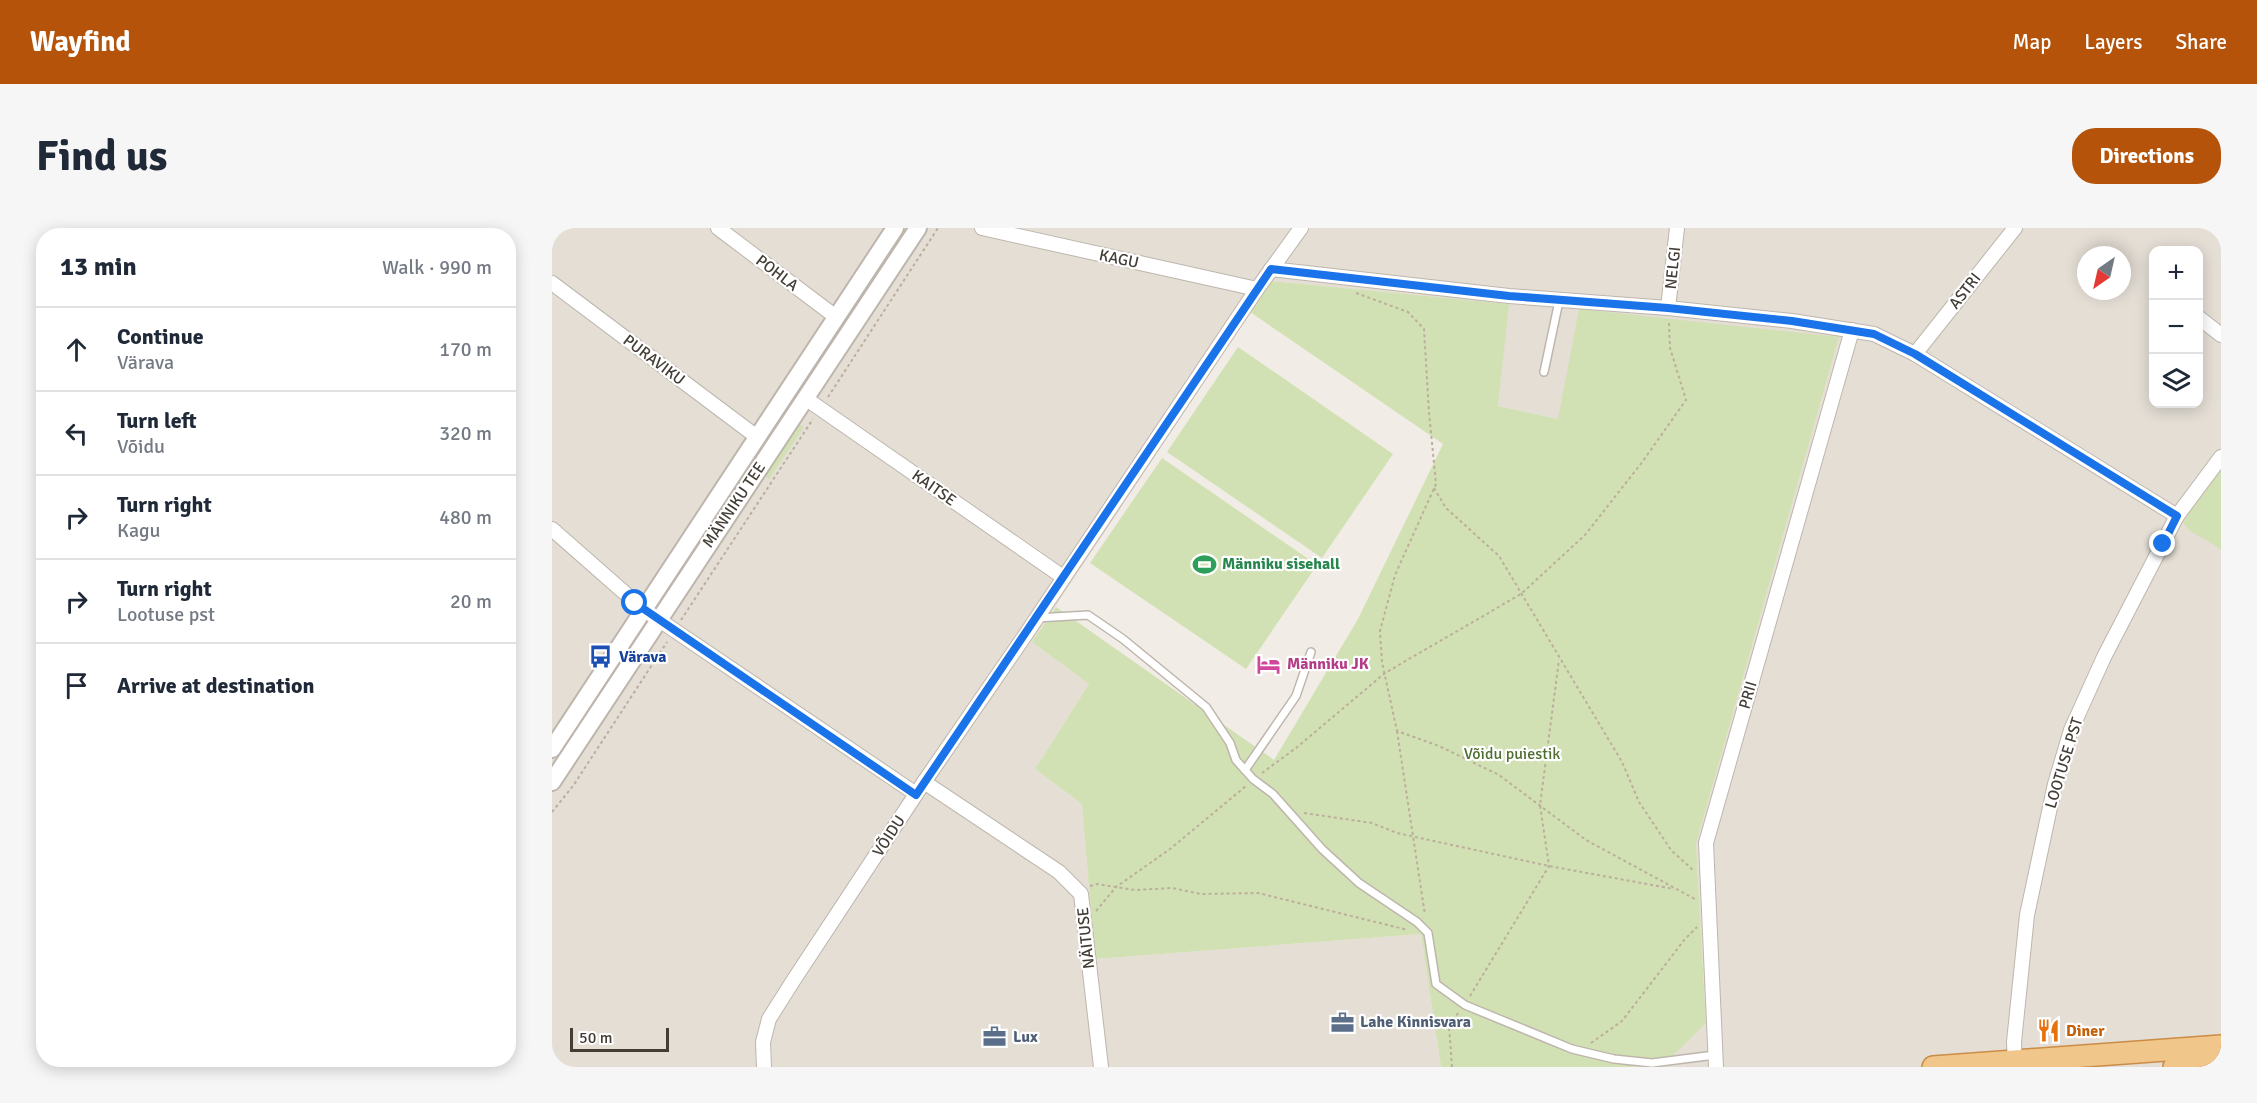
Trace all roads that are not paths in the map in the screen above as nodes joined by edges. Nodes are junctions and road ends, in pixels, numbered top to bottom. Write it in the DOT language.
graph roads {
  1 [pos="718,228"];
  2 [pos="895,228"];
  3 [pos="918,228"];
  4 [pos="982,228"];
  5 [pos="1301,228"];
  6 [pos="1677,228"];
  7 [pos="2015,228"];
  8 [pos="1271,269"];
  9 [pos="552,283"];
  10 [pos="1257,289"];
  11 [pos="1559,301"];
  12 [pos="1668,308"];
  13 [pos="836,317"];
  14 [pos="2203,319"];
  15 [pos="852,328"];
  16 [pos="1852,330"];
  17 [pos="2221,335"];
  18 [pos="1915,354"];
  19 [pos="1544,372"];
  20 [pos="790,388"];
  21 [pos="805,399"];
  22 [pos="757,437"];
  23 [pos="772,449"];
  24 [pos="2221,457"];
  25 [pos="2177,516"];
  26 [pos="552,529"];
  27 [pos="1063,577"];
  28 [pos="643,609"];
  29 [pos="1036,618"];
  30 [pos="658,620"];
  31 [pos="1311,652"];
  32 [pos="552,750"];
  33 [pos="1245,770"];
  34 [pos="555,772"];
  35 [pos="924,782"];
  36 [pos="916,795"];
  37 [pos="2221,1046"];
  38 [pos="1716,1061"];
  39 [pos="2053,1063"];
  40 [pos="2014,1064"];
  41 [pos="2221,1064"];
  42 [pos="764,1067"];
  43 [pos="1101,1067"];
  44 [pos="1933,1067"];
  45 [pos="2174,1067"];
  1 -- 13 [label="street, POHLA"];
  2 -- 13 [label="street, MÄNNIKU TEE"];
  3 -- 15 [label="street, MÄNNIKU TEE"];
  4 -- 10 [label="street, KAGU"];
  5 -- 8 [label="street, VÕIDU"];
  6 -- 12 [label="street, NELGI"];
  7 -- 18 [label="street, ASTRI"];
  8 -- 10 [label="street, VÕIDU"];
  8 -- 11 [label="street"];
  9 -- 22 [label="street, PURAVIKU"];
  10 -- 27 [label="street, VÕIDU"];
  11 -- 12 [label="street"];
  11 -- 19 [label="lane"];
  12 -- 16 [label="street"];
  13 -- 15 [label="lane"];
  13 -- 20 [label="street, MÄNNIKU TEE"];
  14 -- 17 [label="street"];
  15 -- 21 [label="street, MÄNNIKU TEE"];
  16 -- 18 [label="street"];
  16 -- 38 [label="street, PRII"];
  18 -- 25 [label="street"];
  20 -- 21 [label="lane"];
  20 -- 22 [label="street, MÄNNIKU TEE"];
  21 -- 23 [label="street, MÄNNIKU TEE"];
  21 -- 27 [label="street, KAITSE"];
  22 -- 23 [label="lane"];
  22 -- 28 [label="street, MÄNNIKU TEE"];
  23 -- 30 [label="street, MÄNNIKU TEE"];
  24 -- 25 [label="street, LOOTUSE PST"];
  25 -- 40 [label="street, LOOTUSE PST"];
  26 -- 28 [label="street"];
  27 -- 29 [label="street, VÕIDU"];
  28 -- 30 [label="street"];
  28 -- 32 [label="street, MÄNNIKU TEE"];
  29 -- 33 [label="lane"];
  29 -- 35 [label="street, VÕIDU"];
  30 -- 34 [label="street, MÄNNIKU TEE"];
  30 -- 36 [label="street"];
  31 -- 33 [label="lane"];
  33 -- 38 [label="lane"];
  35 -- 36 [label="street, VÕIDU"];
  35 -- 43 [label="street, NÄITUSE"];
  36 -- 42 [label="street, VÕIDU"];
  37 -- 39 [label="highway"];
  39 -- 40 [label="highway"];
  40 -- 44 [label="highway"];
  41 -- 45 [label="highway"];
}
